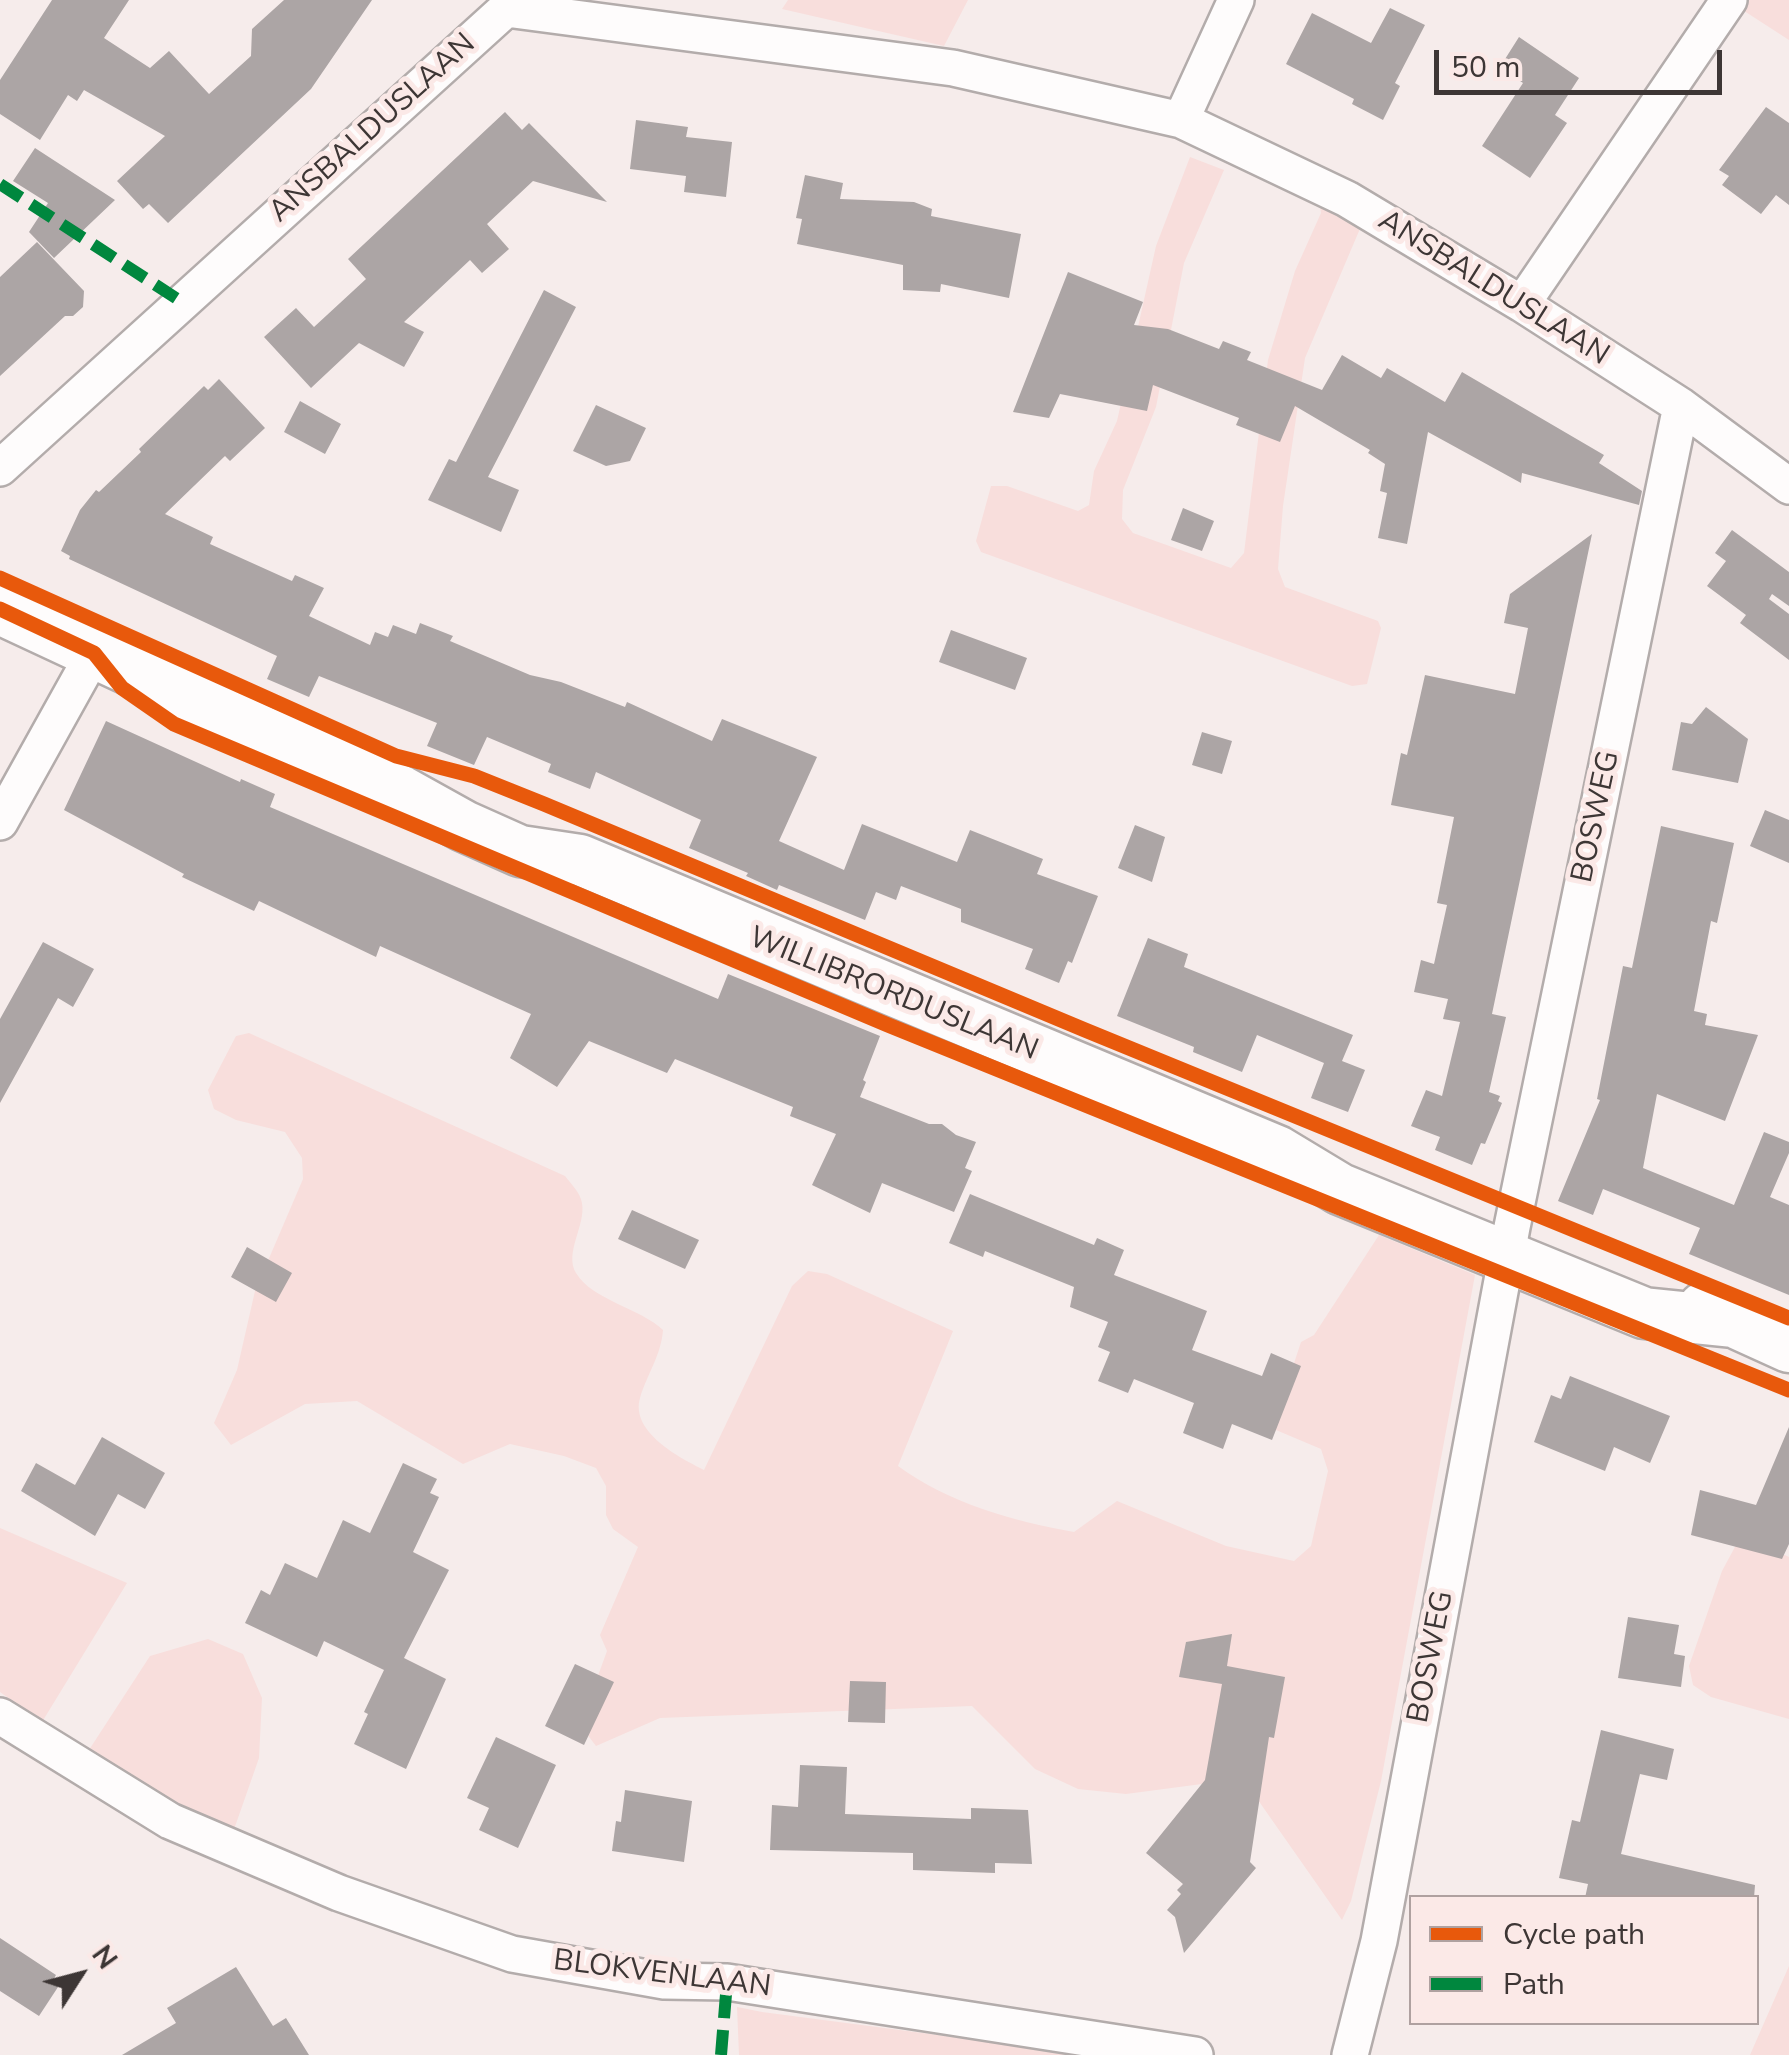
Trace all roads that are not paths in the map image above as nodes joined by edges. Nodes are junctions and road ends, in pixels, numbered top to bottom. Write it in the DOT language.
graph roads {
  1 [pos="1236,0"];
  2 [pos="1729,0"];
  3 [pos="503,3"];
  4 [pos="1181,120"];
  5 [pos="1522,304"];
  6 [pos="1680,406"];
  7 [pos="0,468"];
  8 [pos="1789,486"];
  9 [pos="0,609"];
  10 [pos="94,653"];
  11 [pos="0,822"];
  12 [pos="1509,1242"];
  13 [pos="1789,1348"];
  14 [pos="0,1716"];
  15 [pos="1195,2055"];
  16 [pos="1350,2055"];
  1 -- 4 [label="street"];
  2 -- 5 [label="street"];
  3 -- 4 [label="street, ANSBALDUSLAAN"];
  3 -- 7 [label="street, ANSBALDUSLAAN"];
  4 -- 5 [label="street, ANSBALDUSLAAN"];
  5 -- 6 [label="street, ANSBALDUSLAAN"];
  6 -- 8 [label="street, ANSBALDUSLAAN"];
  6 -- 12 [label="street, BOSWEG"];
  9 -- 10 [label="main road, WILLIBRORDUSLAAN"];
  10 -- 11 [label="street"];
  10 -- 12 [label="main road, WILLIBRORDUSLAAN"];
  12 -- 13 [label="main road, WILLIBRORDUSLAAN"];
  12 -- 16 [label="street, BOSWEG"];
  14 -- 15 [label="street, BLOKVENLAAN"];
}
